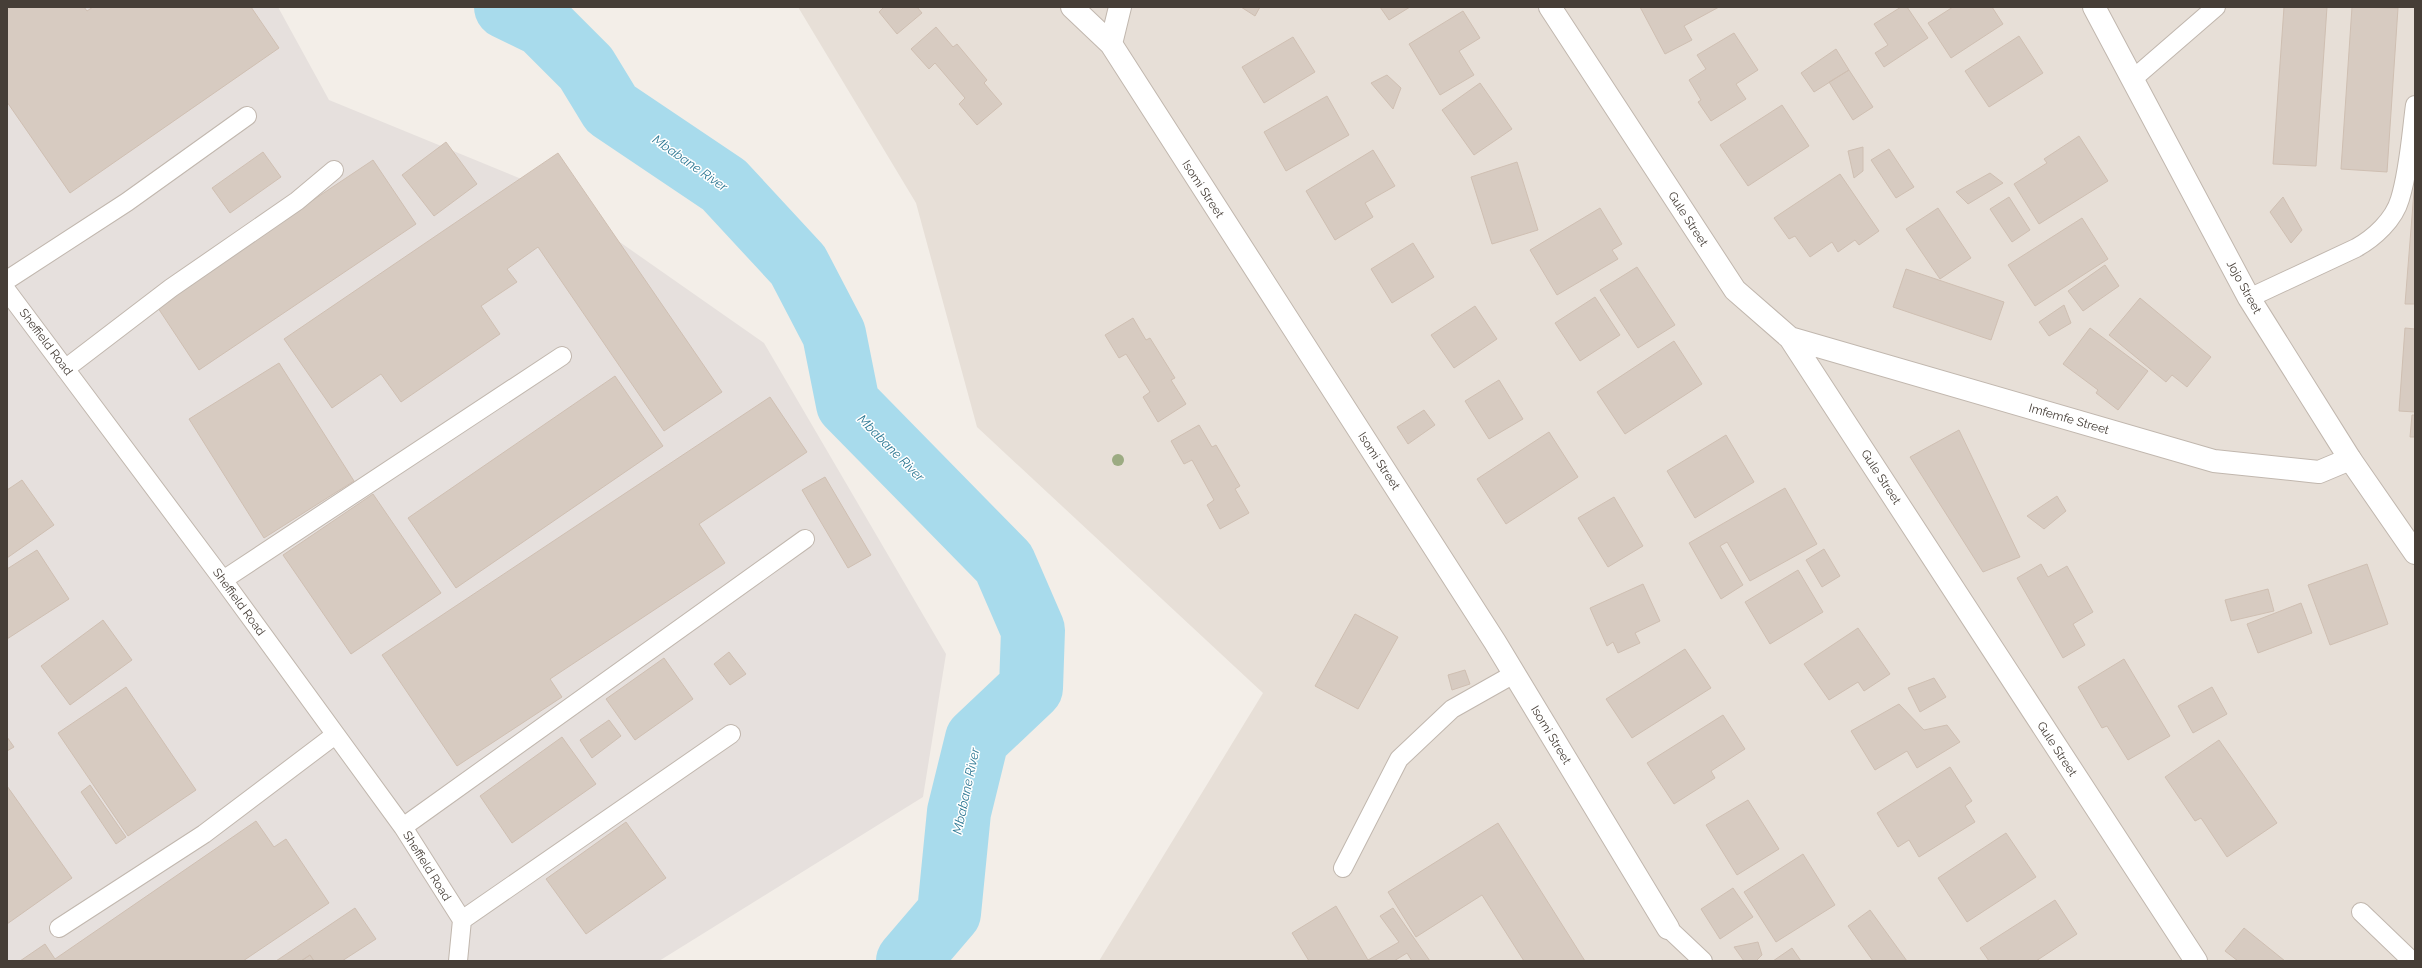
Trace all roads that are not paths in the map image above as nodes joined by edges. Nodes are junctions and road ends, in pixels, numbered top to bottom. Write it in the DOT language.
graph roads {
  1 [pos="1072,7"];
  2 [pos="1120,7"];
  3 [pos="1550,7"];
  4 [pos="2094,7"];
  5 [pos="2216,7"];
  6 [pos="1111,44"];
  7 [pos="2134,78"];
  8 [pos="2415,105"];
  9 [pos="247,116"];
  10 [pos="334,170"];
  11 [pos="7,280"];
  12 [pos="7,291"];
  13 [pos="2249,298"];
  14 [pos="1790,338"];
  15 [pos="562,356"];
  16 [pos="66,369"];
  17 [pos="2350,459"];
  18 [pos="805,539"];
  19 [pos="2415,553"];
  20 [pos="223,580"];
  21 [pos="1514,674"];
  22 [pos="335,734"];
  23 [pos="731,734"];
  24 [pos="402,827"];
  25 [pos="1342,868"];
  26 [pos="2361,912"];
  27 [pos="462,920"];
  28 [pos="59,928"];
  29 [pos="1668,928"];
  30 [pos="458,961"];
  31 [pos="1703,961"];
  32 [pos="2196,961"];
  33 [pos="2412,961"];
  1 -- 6 [label="street, Isomi Street"];
  2 -- 6 [label="street"];
  3 -- 14 [label="street, Gule Street"];
  4 -- 7 [label="street, Jojo Street"];
  5 -- 7 [label="lane"];
  6 -- 21 [label="street, Isomi Street"];
  7 -- 13 [label="street, Jojo Street"];
  8 -- 13 [label="lane"];
  9 -- 11 [label="lane"];
  10 -- 16 [label="lane"];
  12 -- 16 [label="lane, Sheffield Road"];
  13 -- 17 [label="street, Jojo Street"];
  14 -- 17 [label="street, Imfemfe Street"];
  14 -- 32 [label="street, Gule Street"];
  15 -- 20 [label="lane"];
  16 -- 20 [label="lane, Sheffield Road"];
  17 -- 19 [label="street, Jojo Street"];
  18 -- 24 [label="lane"];
  20 -- 22 [label="lane, Sheffield Road"];
  21 -- 25 [label="lane"];
  21 -- 29 [label="street, Isomi Street"];
  22 -- 24 [label="lane, Sheffield Road"];
  22 -- 28 [label="lane"];
  23 -- 27 [label="lane"];
  24 -- 27 [label="lane, Sheffield Road"];
  26 -- 33 [label="lane"];
  27 -- 30 [label="lane"];
  29 -- 31 [label="lane"];
}
